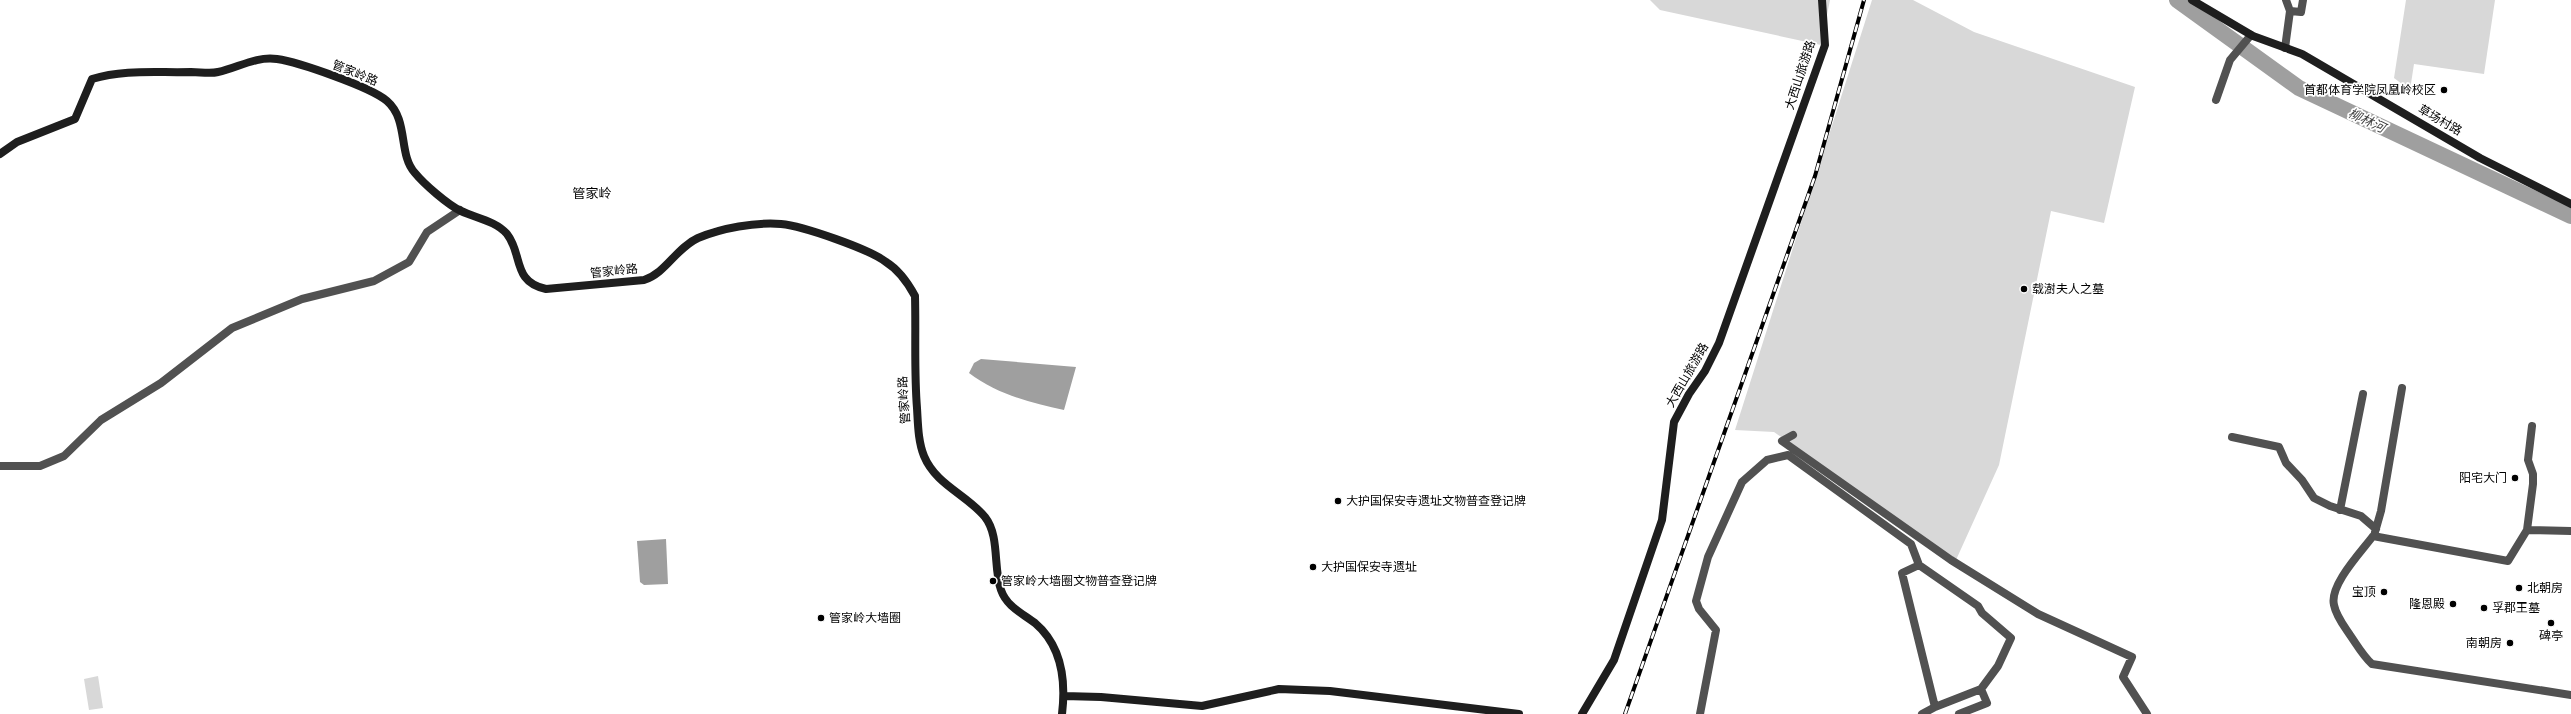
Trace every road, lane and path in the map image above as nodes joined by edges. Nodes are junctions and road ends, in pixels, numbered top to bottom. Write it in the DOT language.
graph roads {
  1 [pos="1822,0"];
  2 [pos="2192,0"];
  3 [pos="2286,0"];
  4 [pos="2303,0"];
  5 [pos="2290,11"];
  6 [pos="2249,37"];
  7 [pos="2286,48"];
  8 [pos="2216,100"];
  9 [pos="0,154"];
  10 [pos="2571,204"];
  11 [pos="460,210"];
  12 [pos="2402,388"];
  13 [pos="2363,394"];
  14 [pos="2532,426"];
  15 [pos="1793,435"];
  16 [pos="2232,437"];
  17 [pos="0,466"];
  18 [pos="2340,510"];
  19 [pos="2527,530"];
  20 [pos="2571,531"];
  21 [pos="2375,533"];
  22 [pos="1919,565"];
  23 [pos="1981,689"];
  24 [pos="1064,696"];
  25 [pos="2571,696"];
  26 [pos="1935,708"];
  27 [pos="1062,714"];
  28 [pos="1519,714"];
  29 [pos="1582,714"];
  30 [pos="1700,714"];
  31 [pos="1922,714"];
  32 [pos="1959,714"];
  33 [pos="2147,714"];
  1 -- 29 [label="street, 大西山旅游路"];
  2 -- 6 [label="street, 草场村路"];
  3 -- 5 [label="street"];
  4 -- 5 [label="street"];
  5 -- 7 [label="street"];
  6 -- 7 [label="street, 草场村路"];
  6 -- 8 [label="street"];
  7 -- 10 [label="street, 草场村路"];
  9 -- 11 [label="street, 管家岭路"];
  11 -- 17 [label="street"];
  11 -- 24 [label="street, 管家岭路"];
  12 -- 21 [label="street"];
  13 -- 18 [label="street"];
  14 -- 19 [label="street"];
  15 -- 33 [label="street"];
  16 -- 18 [label="street"];
  18 -- 21 [label="street"];
  19 -- 20 [label="street"];
  19 -- 21 [label="street"];
  21 -- 25 [label="street"];
  22 -- 23 [label="street"];
  22 -- 26 [label="street"];
  22 -- 30 [label="street"];
  23 -- 26 [label="street"];
  23 -- 32 [label="street"];
  24 -- 27 [label="street, 管家岭路"];
  24 -- 28 [label="street"];
  26 -- 31 [label="street"];
}
